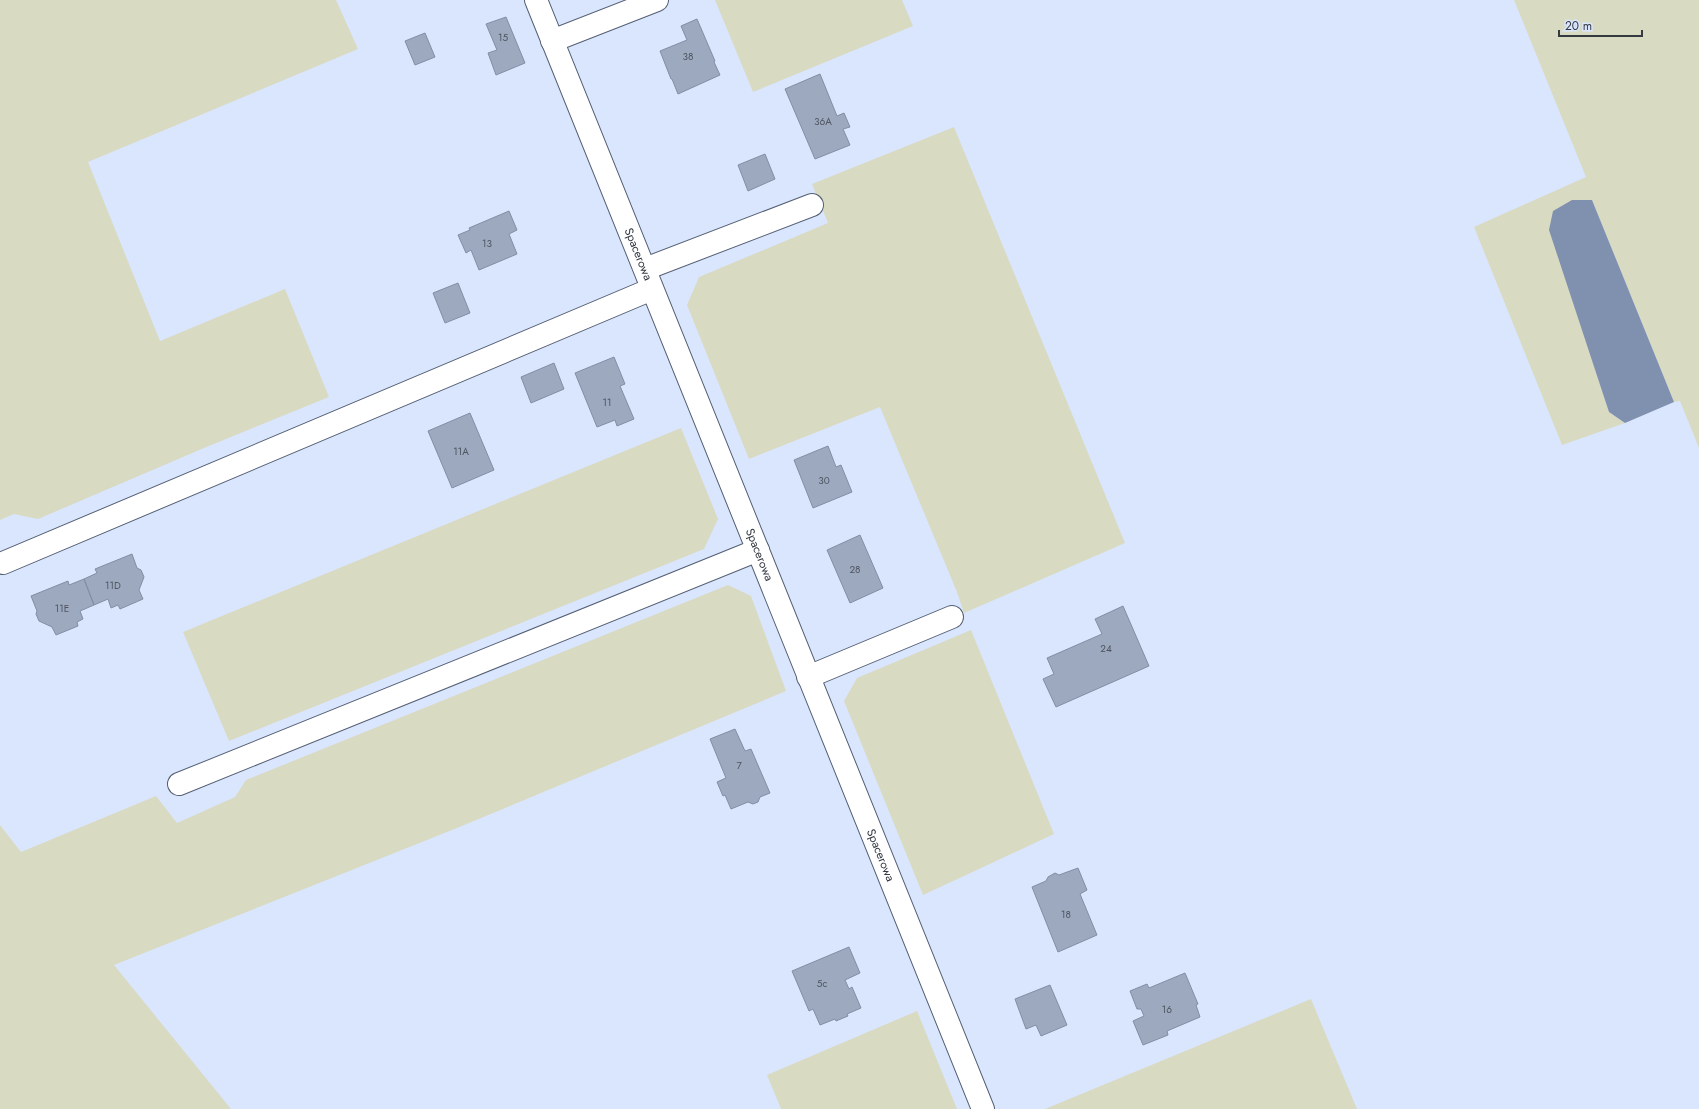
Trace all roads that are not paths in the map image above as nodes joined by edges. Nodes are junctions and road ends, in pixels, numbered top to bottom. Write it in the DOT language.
graph roads {
  1 [pos="536,0"];
  2 [pos="657,0"];
  3 [pos="552,41"];
  4 [pos="812,205"];
  5 [pos="645,269"];
  6 [pos="652,289"];
  7 [pos="758,550"];
  8 [pos="3,563"];
  9 [pos="952,617"];
  10 [pos="808,676"];
  11 [pos="179,784"];
  12 [pos="983,1109"];
  1 -- 3 [label="street, Spacerowa"];
  2 -- 3 [label="street"];
  3 -- 5 [label="street, Spacerowa"];
  4 -- 5 [label="street"];
  5 -- 6 [label="street, Spacerowa"];
  6 -- 7 [label="street, Spacerowa"];
  6 -- 8 [label="street"];
  7 -- 10 [label="street, Spacerowa"];
  7 -- 11 [label="street"];
  9 -- 10 [label="street"];
  10 -- 12 [label="street, Spacerowa"];
}
